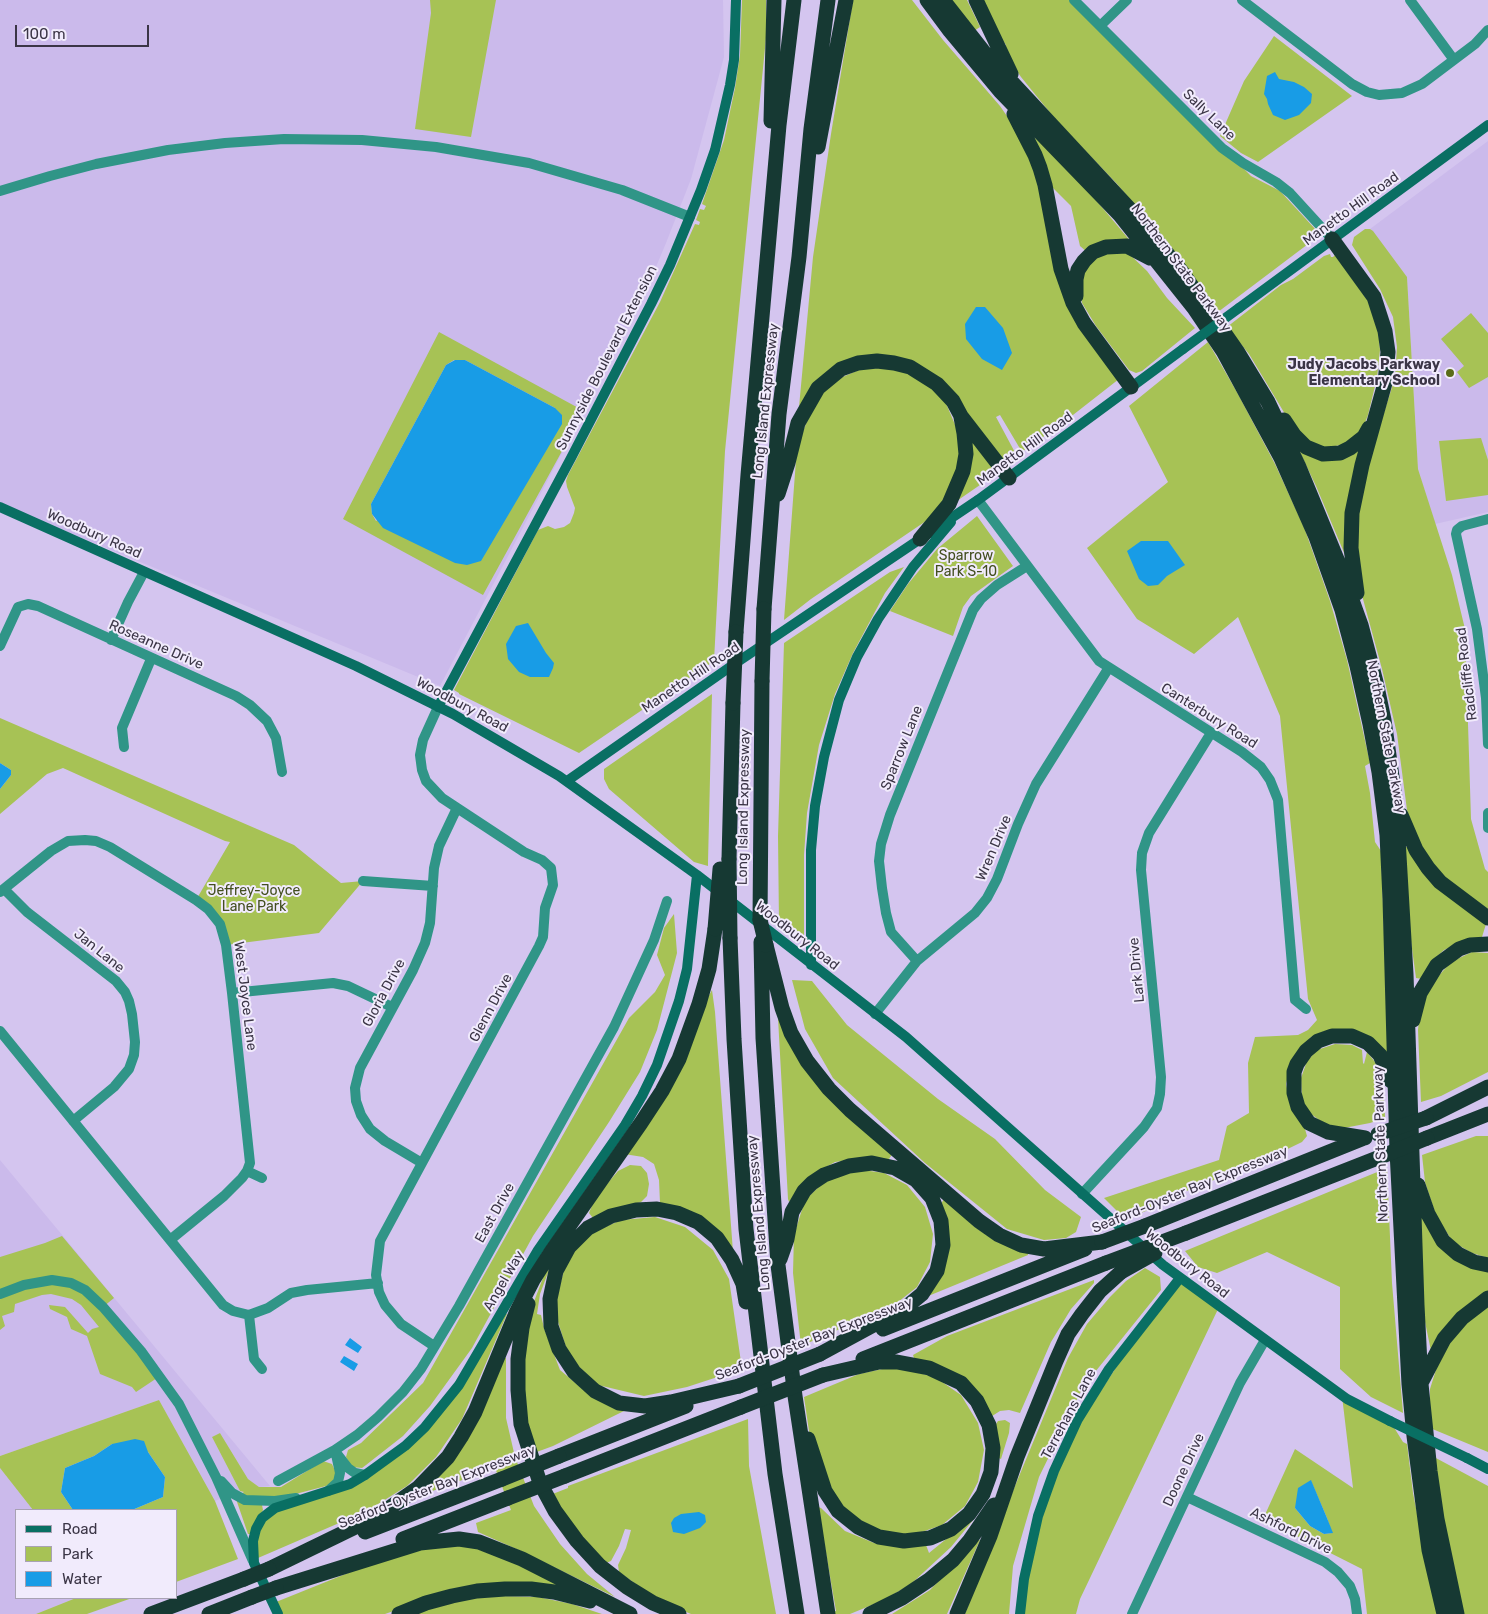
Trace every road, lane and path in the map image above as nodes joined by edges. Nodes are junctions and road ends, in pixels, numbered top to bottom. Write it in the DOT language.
graph roads {
  1 [pos="736,0"];
  2 [pos="774,0"];
  3 [pos="794,0"];
  4 [pos="828,0"];
  5 [pos="846,0"];
  6 [pos="927,0"];
  7 [pos="943,0"];
  8 [pos="976,0"];
  9 [pos="1074,0"];
  10 [pos="1127,0"];
  11 [pos="1242,0"];
  12 [pos="1410,0"];
  13 [pos="1100,26"];
  14 [pos="1488,30"];
  15 [pos="1454,60"];
  16 [pos="1016,87"];
  17 [pos="1000,91"];
  18 [pos="1488,125"];
  19 [pos="0,192"];
  20 [pos="690,216"];
  21 [pos="1332,239"];
  22 [pos="768,254"];
  23 [pos="799,257"];
  24 [pos="1156,261"];
  25 [pos="1133,386"];
  26 [pos="1268,402"];
  27 [pos="961,416"];
  28 [pos="1374,420"];
  29 [pos="1009,478"];
  30 [pos="978,500"];
  31 [pos="0,507"];
  32 [pos="960,513"];
  33 [pos="770,517"];
  34 [pos="1488,519"];
  35 [pos="920,539"];
  36 [pos="1027,566"];
  37 [pos="144,572"];
  38 [pos="1361,625"];
  39 [pos="111,640"];
  40 [pos="0,646"];
  41 [pos="151,659"];
  42 [pos="1108,669"];
  43 [pos="438,707"];
  44 [pos="1210,733"];
  45 [pos="1488,744"];
  46 [pos="124,748"];
  47 [pos="282,772"];
  48 [pos="567,781"];
  49 [pos="1396,805"];
  50 [pos="457,808"];
  51 [pos="1488,814"];
  52 [pos="1488,828"];
  53 [pos="725,857"];
  54 [pos="697,875"];
  55 [pos="363,881"];
  56 [pos="432,886"];
  57 [pos="2,891"];
  58 [pos="667,901"];
  59 [pos="1488,918"];
  60 [pos="760,920"];
  61 [pos="1488,944"];
  62 [pos="917,961"];
  63 [pos="811,964"];
  64 [pos="232,993"];
  65 [pos="392,1007"];
  66 [pos="1306,1009"];
  67 [pos="875,1014"];
  68 [pos="0,1031"];
  69 [pos="1410,1049"];
  70 [pos="1488,1087"];
  71 [pos="1488,1093"];
  72 [pos="1397,1098"];
  73 [pos="1488,1114"];
  74 [pos="1426,1118"];
  75 [pos="73,1121"];
  76 [pos="1488,1126"];
  77 [pos="1372,1136"];
  78 [pos="1427,1138"];
  79 [pos="422,1162"];
  80 [pos="247,1171"];
  81 [pos="1413,1173"];
  82 [pos="262,1178"];
  83 [pos="1082,1194"];
  84 [pos="1189,1235"];
  85 [pos="170,1240"];
  86 [pos="1102,1242"];
  87 [pos="551,1252"];
  88 [pos="778,1265"];
  89 [pos="1488,1265"];
  90 [pos="1180,1278"];
  91 [pos="378,1283"];
  92 [pos="0,1294"];
  93 [pos="1488,1298"];
  94 [pos="249,1315"];
  95 [pos="1265,1340"];
  96 [pos="434,1346"];
  97 [pos="820,1354"];
  98 [pos="262,1369"];
  99 [pos="822,1375"];
  100 [pos="1421,1384"];
  101 [pos="739,1386"];
  102 [pos="794,1396"];
  103 [pos="765,1400"];
  104 [pos="335,1450"];
  105 [pos="1017,1457"];
  106 [pos="1488,1469"];
  107 [pos="216,1476"];
  108 [pos="365,1476"];
  109 [pos="278,1481"];
  110 [pos="328,1491"];
  111 [pos="310,1497"];
  112 [pos="1187,1497"];
  113 [pos="254,1563"];
  114 [pos="269,1569"];
  115 [pos="276,1588"];
  116 [pos="796,1609"];
  117 [pos="151,1614"];
  118 [pos="209,1614"];
  119 [pos="278,1614"];
  120 [pos="399,1614"];
  121 [pos="622,1614"];
  122 [pos="630,1614"];
  123 [pos="679,1614"];
  124 [pos="828,1614"];
  125 [pos="870,1614"];
  126 [pos="957,1614"];
  127 [pos="1020,1614"];
  128 [pos="1132,1614"];
  129 [pos="1357,1614"];
  130 [pos="1444,1614"];
  131 [pos="1457,1614"];
  1 -- 20 [label="main road, Sunnyside Boulevard Extension"];
  2 -- 22 [label="highway"];
  3 -- 22 [label="highway, Long Island Expressway"];
  4 -- 23 [label="highway, Long Island Expressway"];
  5 -- 23 [label="highway"];
  6 -- 17 [label="highway, Northern State Parkway"];
  7 -- 16 [label="highway, Northern State Parkway"];
  8 -- 16 [label="highway"];
  9 -- 13 [label="street, Sally Lane"];
  10 -- 13 [label="street"];
  11 -- 15 [label="street"];
  12 -- 15 [label="street"];
  13 -- 21 [label="street, Sally Lane"];
  14 -- 15 [label="street"];
  16 -- 26 [label="highway, Northern State Parkway"];
  17 -- 24 [label="highway, Northern State Parkway"];
  17 -- 25 [label="highway"];
  18 -- 21 [label="main road, Manetto Hill Road"];
  19 -- 20 [label="street"];
  20 -- 43 [label="main road, Sunnyside Boulevard Extension"];
  21 -- 25 [label="main road, Manetto Hill Road, bridge"];
  21 -- 28 [label="highway"];
  22 -- 53 [label="highway, Long Island Expressway, bridge"];
  23 -- 33 [label="highway, Long Island Expressway"];
  24 -- 25 [label="highway"];
  24 -- 72 [label="highway, Northern State Parkway"];
  25 -- 29 [label="main road, Manetto Hill Road"];
  26 -- 28 [label="highway"];
  26 -- 38 [label="highway, Northern State Parkway"];
  27 -- 29 [label="highway"];
  27 -- 33 [label="highway"];
  27 -- 35 [label="highway"];
  28 -- 38 [label="highway"];
  29 -- 30 [label="main road, Manetto Hill Road"];
  30 -- 32 [label="main road, Manetto Hill Road"];
  30 -- 36 [label="street, Canterbury Road"];
  31 -- 37 [label="main road, Woodbury Road"];
  32 -- 35 [label="main road, Manetto Hill Road"];
  32 -- 63 [label="main road"];
  33 -- 60 [label="highway, Long Island Expressway, bridge"];
  34 -- 45 [label="street, Radcliffe Road"];
  35 -- 48 [label="main road, Manetto Hill Road"];
  36 -- 42 [label="street, Canterbury Road"];
  36 -- 62 [label="street, Sparrow Lane"];
  37 -- 39 [label="street"];
  37 -- 43 [label="main road, Woodbury Road"];
  38 -- 49 [label="highway, Northern State Parkway"];
  39 -- 40 [label="street, Roseanne Drive"];
  39 -- 41 [label="street, Roseanne Drive"];
  41 -- 46 [label="street"];
  41 -- 47 [label="street, Roseanne Drive"];
  42 -- 44 [label="street, Canterbury Road"];
  42 -- 62 [label="street, Wren Drive"];
  43 -- 48 [label="main road, Woodbury Road"];
  43 -- 50 [label="street, Glenn Drive"];
  44 -- 66 [label="street, Canterbury Road"];
  44 -- 83 [label="street, Lark Drive"];
  48 -- 54 [label="main road, Woodbury Road"];
  49 -- 59 [label="highway"];
  49 -- 69 [label="highway, Northern State Parkway"];
  50 -- 56 [label="street, Gloria Drive"];
  50 -- 79 [label="street, Glenn Drive"];
  51 -- 52 [label="street"];
  53 -- 87 [label="highway, bridge"];
  53 -- 103 [label="highway, Long Island Expressway, bridge"];
  54 -- 63 [label="main road, Woodbury Road"];
  54 -- 108 [label="main road, Angel Way"];
  55 -- 56 [label="street"];
  56 -- 65 [label="street, Gloria Drive"];
  57 -- 64 [label="street, West Joyce Lane"];
  57 -- 75 [label="street, Jan Lane"];
  58 -- 96 [label="street, East Drive"];
  60 -- 86 [label="highway, bridge"];
  60 -- 88 [label="highway, Long Island Expressway, bridge"];
  61 -- 69 [label="highway"];
  62 -- 67 [label="street, Wren Drive"];
  63 -- 67 [label="main road, Woodbury Road"];
  64 -- 65 [label="street"];
  64 -- 80 [label="street, West Joyce Lane"];
  65 -- 79 [label="street, Gloria Drive"];
  67 -- 83 [label="main road, Woodbury Road"];
  68 -- 75 [label="street"];
  69 -- 81 [label="highway, Northern State Parkway"];
  70 -- 74 [label="highway"];
  71 -- 74 [label="highway, Seaford-Oyster Bay Expressway"];
  72 -- 77 [label="highway"];
  72 -- 130 [label="highway, Northern State Parkway"];
  73 -- 78 [label="highway"];
  74 -- 77 [label="highway, Seaford-Oyster Bay Expressway, bridge"];
  75 -- 85 [label="street"];
  76 -- 78 [label="highway"];
  77 -- 86 [label="highway, Seaford-Oyster Bay Expressway, bridge"];
  78 -- 84 [label="highway, bridge"];
  79 -- 91 [label="street, Glenn Drive"];
  80 -- 82 [label="street"];
  80 -- 85 [label="street"];
  81 -- 89 [label="highway"];
  81 -- 100 [label="highway, Northern State Parkway"];
  83 -- 90 [label="main road, Woodbury Road"];
  84 -- 99 [label="highway, bridge"];
  84 -- 105 [label="highway, bridge"];
  85 -- 94 [label="street"];
  86 -- 97 [label="highway, Seaford-Oyster Bay Expressway"];
  87 -- 114 [label="highway"];
  87 -- 123 [label="highway"];
  88 -- 97 [label="highway"];
  88 -- 102 [label="highway, Long Island Expressway"];
  90 -- 95 [label="main road, Woodbury Road"];
  90 -- 127 [label="main road, Terrehans Lane"];
  91 -- 94 [label="street"];
  91 -- 96 [label="street, Glenn Drive"];
  92 -- 107 [label="street"];
  93 -- 100 [label="highway"];
  94 -- 98 [label="street"];
  95 -- 106 [label="main road, Woodbury Road, bridge"];
  95 -- 112 [label="street, Doone Drive"];
  96 -- 104 [label="street, East Drive"];
  97 -- 101 [label="highway, Seaford-Oyster Bay Expressway, bridge"];
  99 -- 102 [label="highway"];
  99 -- 115 [label="highway, bridge"];
  100 -- 131 [label="highway, Northern State Parkway"];
  101 -- 103 [label="highway"];
  101 -- 114 [label="highway, Seaford-Oyster Bay Expressway, bridge"];
  102 -- 124 [label="highway, Long Island Expressway"];
  103 -- 116 [label="highway, Long Island Expressway"];
  104 -- 108 [label="street"];
  104 -- 109 [label="street, East Drive"];
  104 -- 110 [label="street"];
  105 -- 125 [label="highway"];
  105 -- 126 [label="highway"];
  107 -- 111 [label="street"];
  107 -- 113 [label="street"];
  108 -- 110 [label="main road, Angel Way"];
  110 -- 111 [label="main road, Angel Way"];
  111 -- 113 [label="main road, Angel Way"];
  112 -- 128 [label="street, Doone Drive"];
  112 -- 129 [label="street, Ashford Drive"];
  113 -- 119 [label="main road, Angel Way"];
  114 -- 117 [label="highway, Seaford-Oyster Bay Expressway, bridge"];
  115 -- 118 [label="highway, bridge"];
  115 -- 122 [label="highway"];
  120 -- 121 [label="highway"];
}
